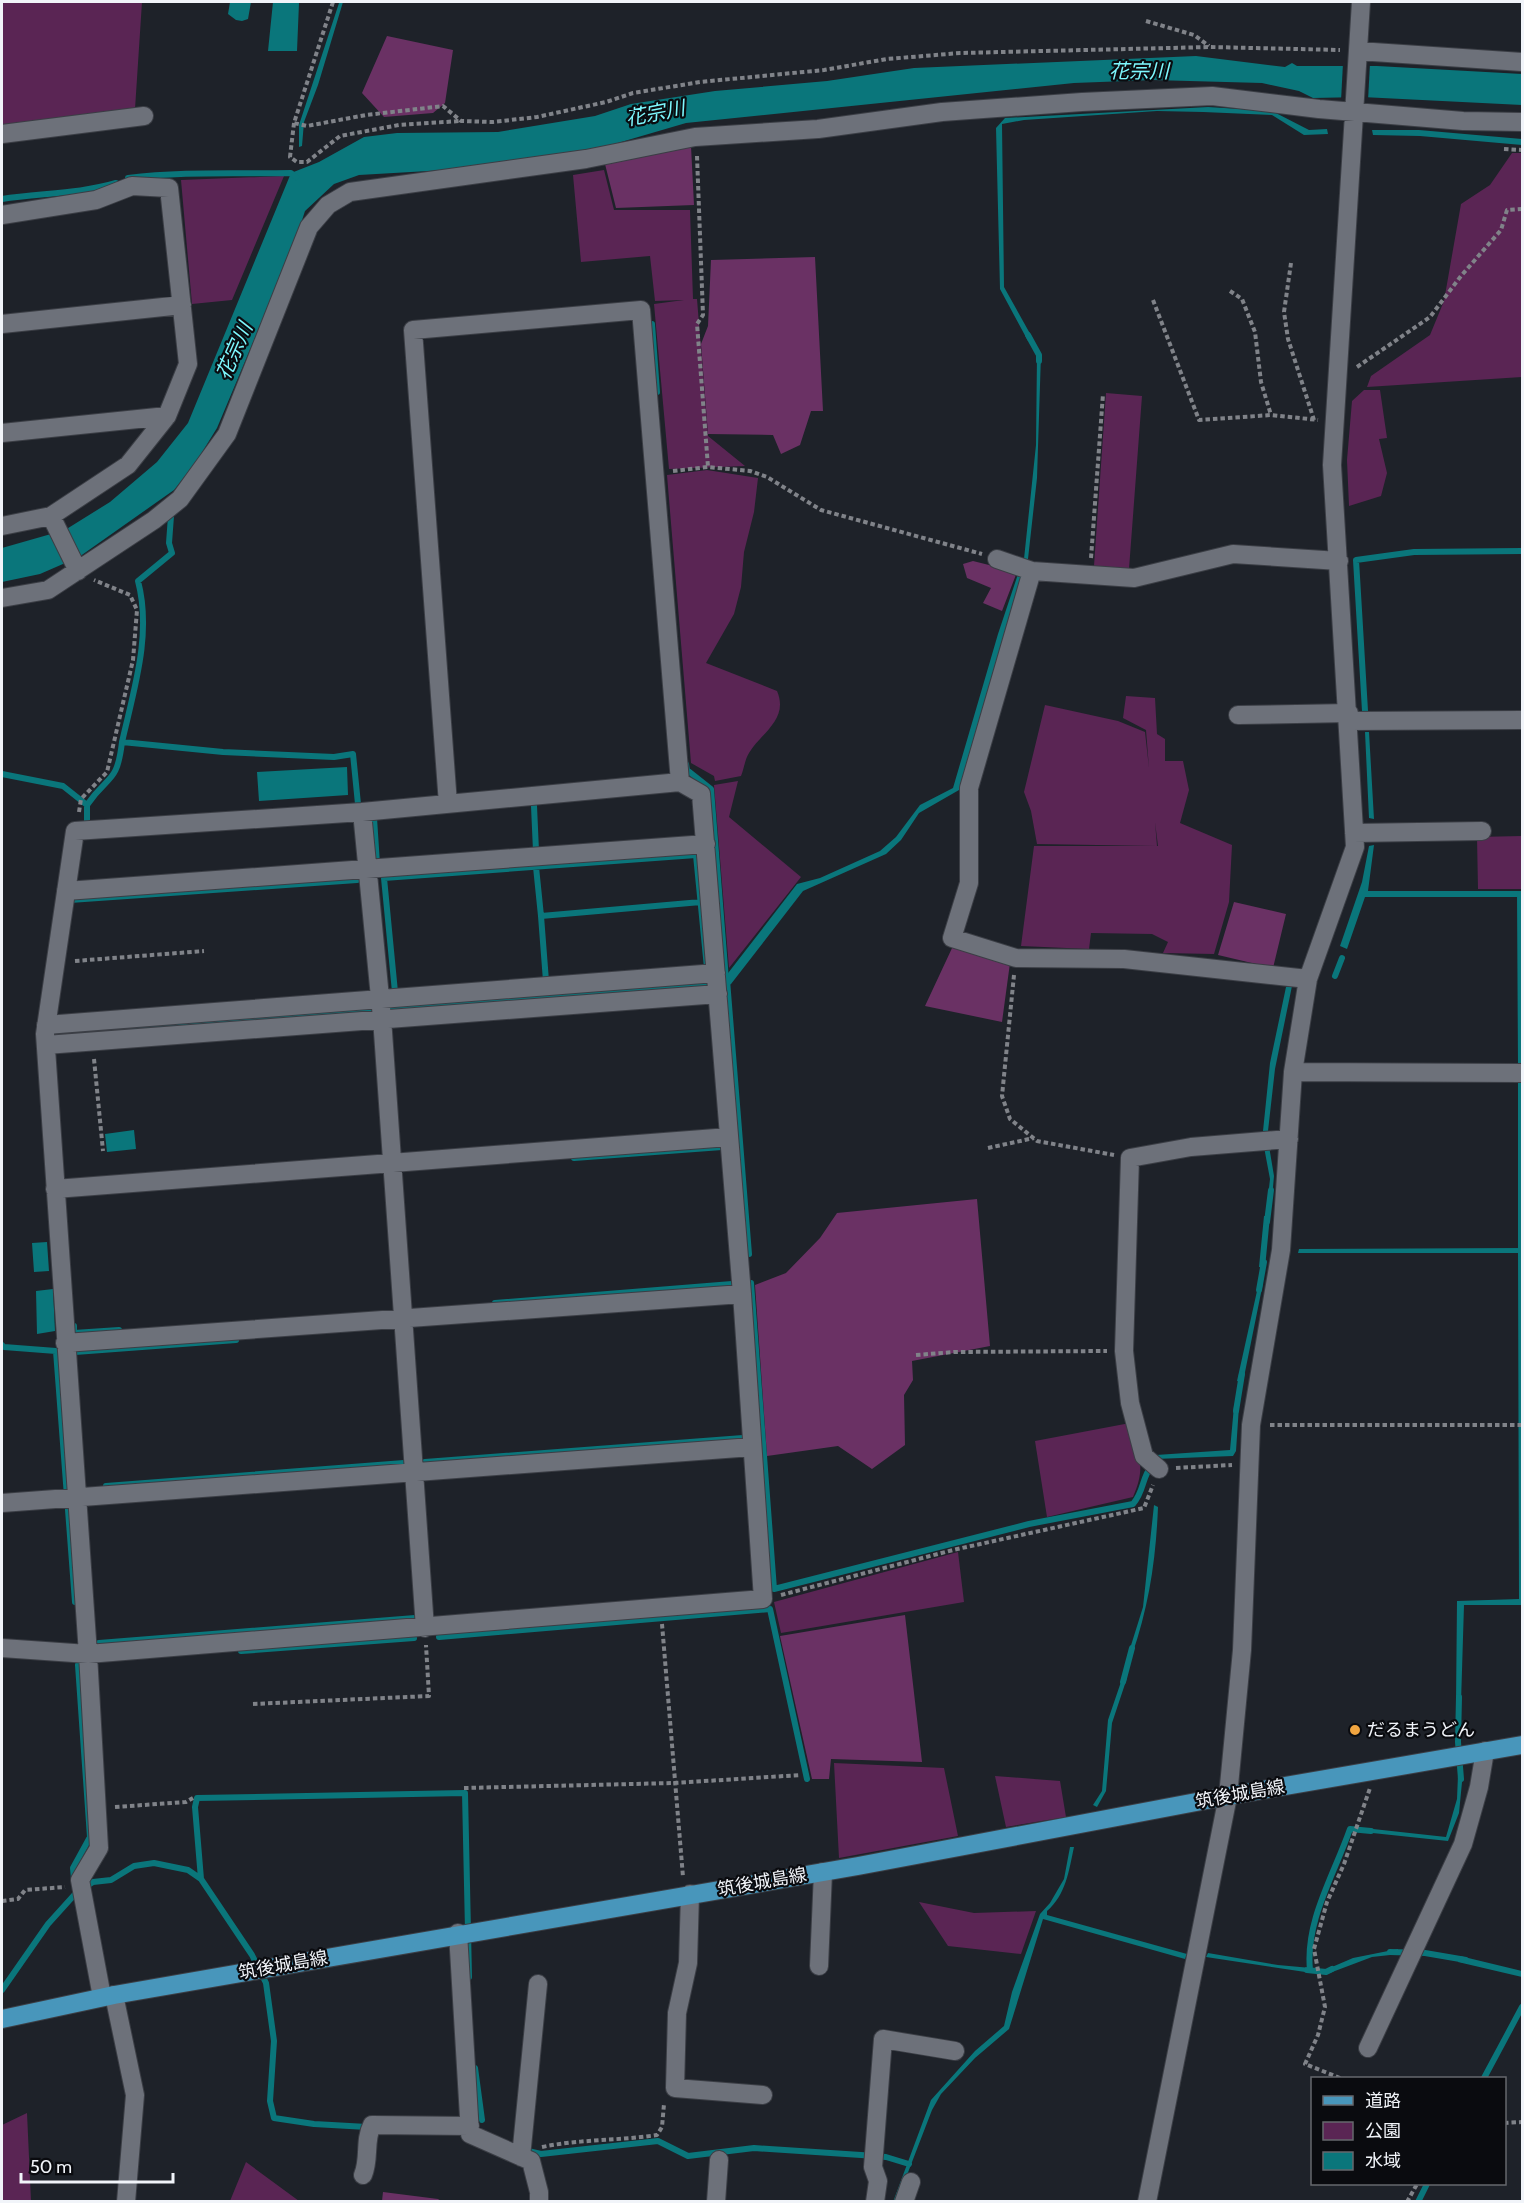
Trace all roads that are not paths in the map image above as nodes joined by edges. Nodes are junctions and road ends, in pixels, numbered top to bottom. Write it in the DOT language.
graph roads {
  1 [pos="1361,2"];
  2 [pos="1358,55"];
  3 [pos="1522,62"];
  4 [pos="1354,108"];
  5 [pos="144,116"];
  6 [pos="1522,122"];
  7 [pos="2,134"];
  8 [pos="2,215"];
  9 [pos="182,305"];
  10 [pos="2,324"];
  11 [pos="167,416"];
  12 [pos="2,433"];
  13 [pos="54,522"];
  14 [pos="2,526"];
  15 [pos="997,558"];
  16 [pos="1339,561"];
  17 [pos="76,568"];
  18 [pos="1032,571"];
  19 [pos="2,598"];
  20 [pos="1238,715"];
  21 [pos="1349,717"];
  22 [pos="1522,720"];
  23 [pos="680,782"];
  24 [pos="448,804"];
  25 [pos="362,812"];
  26 [pos="1482,831"];
  27 [pos="1354,833"];
  28 [pos="705,844"];
  29 [pos="367,871"];
  30 [pos="66,891"];
  31 [pos="716,973"];
  32 [pos="1308,979"];
  33 [pos="718,994"];
  34 [pos="380,1000"];
  35 [pos="382,1018"];
  36 [pos="46,1025"];
  37 [pos="46,1045"];
  38 [pos="1293,1072"];
  39 [pos="1522,1073"];
  40 [pos="729,1137"];
  41 [pos="1289,1139"];
  42 [pos="391,1164"];
  43 [pos="55,1189"];
  44 [pos="742,1294"];
  45 [pos="404,1319"];
  46 [pos="64,1343"];
  47 [pos="753,1447"];
  48 [pos="1159,1469"];
  49 [pos="413,1472"];
  50 [pos="76,1498"];
  51 [pos="2,1503"];
  52 [pos="425,1628"];
  53 [pos="2,1648"];
  54 [pos="88,1654"];
  55 [pos="1522,1745"];
  56 [pos="1485,1751"];
  57 [pos="1227,1796"];
  58 [pos="823,1872"];
  59 [pos="688,1895"];
  60 [pos="458,1933"];
  61 [pos="819,1966"];
  62 [pos="538,1984"];
  63 [pos="108,1996"];
  64 [pos="2,2019"];
  65 [pos="1368,2048"];
  66 [pos="955,2050"];
  67 [pos="763,2095"];
  68 [pos="470,2126"];
  69 [pos="523,2158"];
  70 [pos="719,2160"];
  71 [pos="363,2175"];
  72 [pos="911,2182"];
  73 [pos="126,2202"];
  74 [pos="539,2202"];
  75 [pos="716,2202"];
  76 [pos="875,2202"];
  77 [pos="904,2202"];
  78 [pos="1146,2202"];
  1 -- 2 [label="street"];
  2 -- 3 [label="street"];
  2 -- 4 [label="street"];
  4 -- 6 [label="street"];
  4 -- 16 [label="street"];
  4 -- 17 [label="street"];
  5 -- 7 [label="street"];
  8 -- 9 [label="street"];
  9 -- 10 [label="street"];
  9 -- 11 [label="street"];
  11 -- 12 [label="street"];
  11 -- 13 [label="street"];
  13 -- 14 [label="street"];
  13 -- 17 [label="street"];
  15 -- 18 [label="street"];
  16 -- 18 [label="street"];
  16 -- 21 [label="street"];
  17 -- 19 [label="street"];
  18 -- 32 [label="street"];
  20 -- 21 [label="street"];
  21 -- 22 [label="street"];
  21 -- 27 [label="street"];
  23 -- 24 [label="street"];
  23 -- 24 [label="street"];
  23 -- 28 [label="street"];
  24 -- 25 [label="street"];
  25 -- 29 [label="street"];
  25 -- 30 [label="street"];
  26 -- 27 [label="street"];
  27 -- 32 [label="street"];
  28 -- 29 [label="street"];
  28 -- 31 [label="street"];
  29 -- 30 [label="street"];
  29 -- 34 [label="street"];
  30 -- 36 [label="street"];
  31 -- 33 [label="street"];
  31 -- 34 [label="street"];
  32 -- 38 [label="street"];
  33 -- 35 [label="street"];
  33 -- 40 [label="street"];
  34 -- 35 [label="street"];
  34 -- 36 [label="street"];
  35 -- 37 [label="street"];
  35 -- 42 [label="street"];
  36 -- 37 [label="street"];
  37 -- 43 [label="street"];
  38 -- 39 [label="street"];
  38 -- 41 [label="street"];
  40 -- 42 [label="street"];
  40 -- 44 [label="street"];
  41 -- 48 [label="street"];
  41 -- 57 [label="street"];
  42 -- 43 [label="street"];
  42 -- 45 [label="street"];
  43 -- 46 [label="street"];
  44 -- 45 [label="street"];
  44 -- 47 [label="street"];
  45 -- 46 [label="street"];
  45 -- 49 [label="street"];
  46 -- 50 [label="street"];
  47 -- 49 [label="street"];
  47 -- 52 [label="street"];
  49 -- 50 [label="street"];
  49 -- 52 [label="street"];
  50 -- 51 [label="street"];
  50 -- 54 [label="street"];
  52 -- 54 [label="street"];
  53 -- 54 [label="street"];
  54 -- 63 [label="street"];
  55 -- 56 [label="main road, 筑後城島線"];
  56 -- 57 [label="main road, 筑後城島線"];
  56 -- 65 [label="street"];
  57 -- 58 [label="main road, 筑後城島線"];
  57 -- 78 [label="street"];
  58 -- 59 [label="main road, 筑後城島線"];
  58 -- 61 [label="street"];
  59 -- 60 [label="main road, 筑後城島線"];
  59 -- 67 [label="street"];
  60 -- 63 [label="main road, 筑後城島線"];
  60 -- 68 [label="street"];
  62 -- 69 [label="street"];
  63 -- 64 [label="main road, 筑後城島線"];
  63 -- 73 [label="street"];
  66 -- 76 [label="street"];
  68 -- 69 [label="street"];
  68 -- 71 [label="street"];
  69 -- 74 [label="street"];
  70 -- 75 [label="street"];
  72 -- 77 [label="street"];
}
